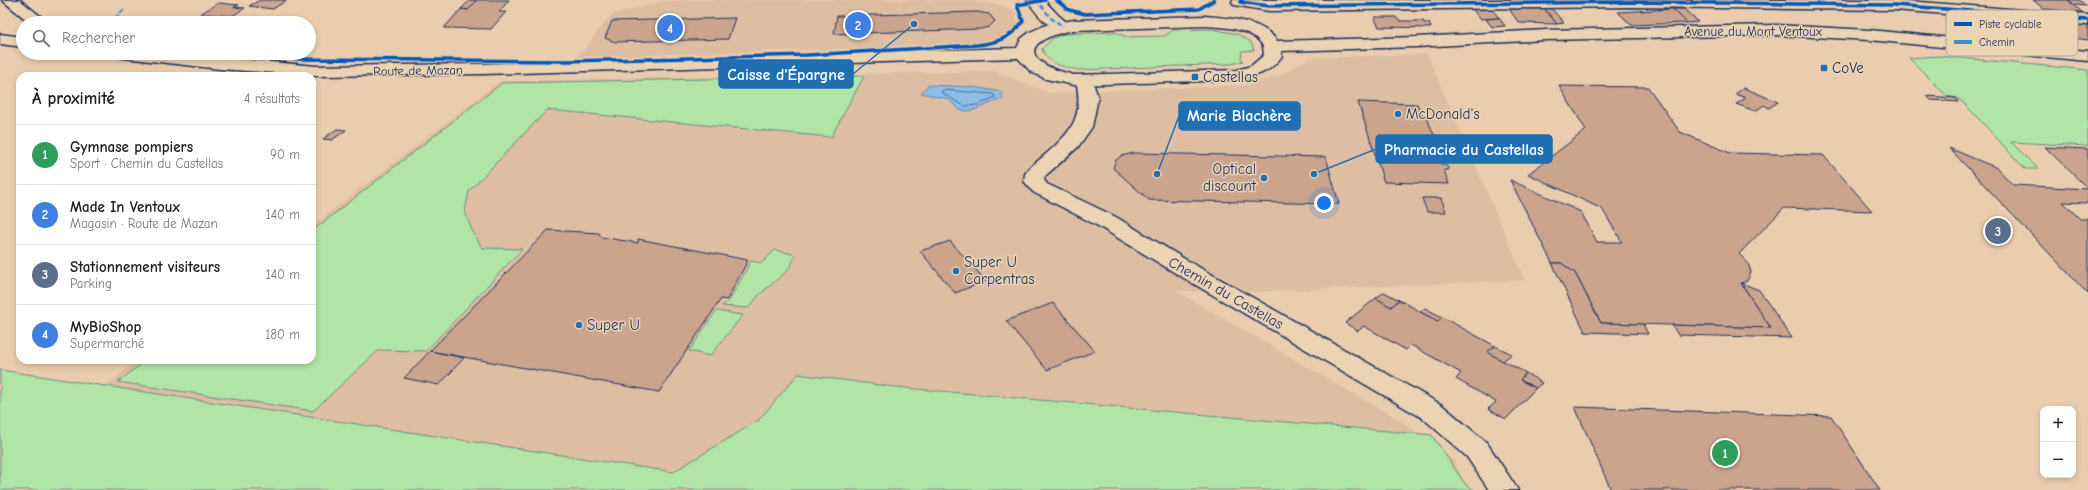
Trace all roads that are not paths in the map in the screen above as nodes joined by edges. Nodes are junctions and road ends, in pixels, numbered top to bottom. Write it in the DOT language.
graph roads {
  1 [pos="1036,0"];
  2 [pos="1241,1"];
  3 [pos="1629,1"];
  4 [pos="1891,2"];
  5 [pos="8,4"];
  6 [pos="1979,10"];
  7 [pos="29,16"];
  8 [pos="2078,19"];
  9 [pos="2088,20"];
  10 [pos="1226,23"];
  11 [pos="1063,26"];
  12 [pos="0,39"];
  13 [pos="16,41"];
  14 [pos="1272,46"];
  15 [pos="1946,49"];
  16 [pos="1024,53"];
  17 [pos="2055,56"];
  18 [pos="2088,58"];
  19 [pos="185,60"];
  20 [pos="1085,80"];
  21 [pos="1504,490"];
  1 -- 11 [label="main road"];
  2 -- 3 [label="main road"];
  2 -- 10 [label="main road"];
  3 -- 4 [label="main road"];
  4 -- 6 [label="main road"];
  5 -- 7 [label="main road"];
  8 -- 9 [label="main road"];
  10 -- 11 [label="main road"];
  10 -- 14 [label="main road"];
  11 -- 16 [label="main road"];
  12 -- 13 [label="main road"];
  14 -- 15 [label="main road, Avenue du Mont Ventoux"];
  14 -- 20 [label="main road"];
  16 -- 19 [label="main road, Route de Mazan"];
  16 -- 20 [label="main road"];
  17 -- 18 [label="main road, Avenue du Mont Ventoux"];
  20 -- 21 [label="main road, Chemin du Castellas"];
}
